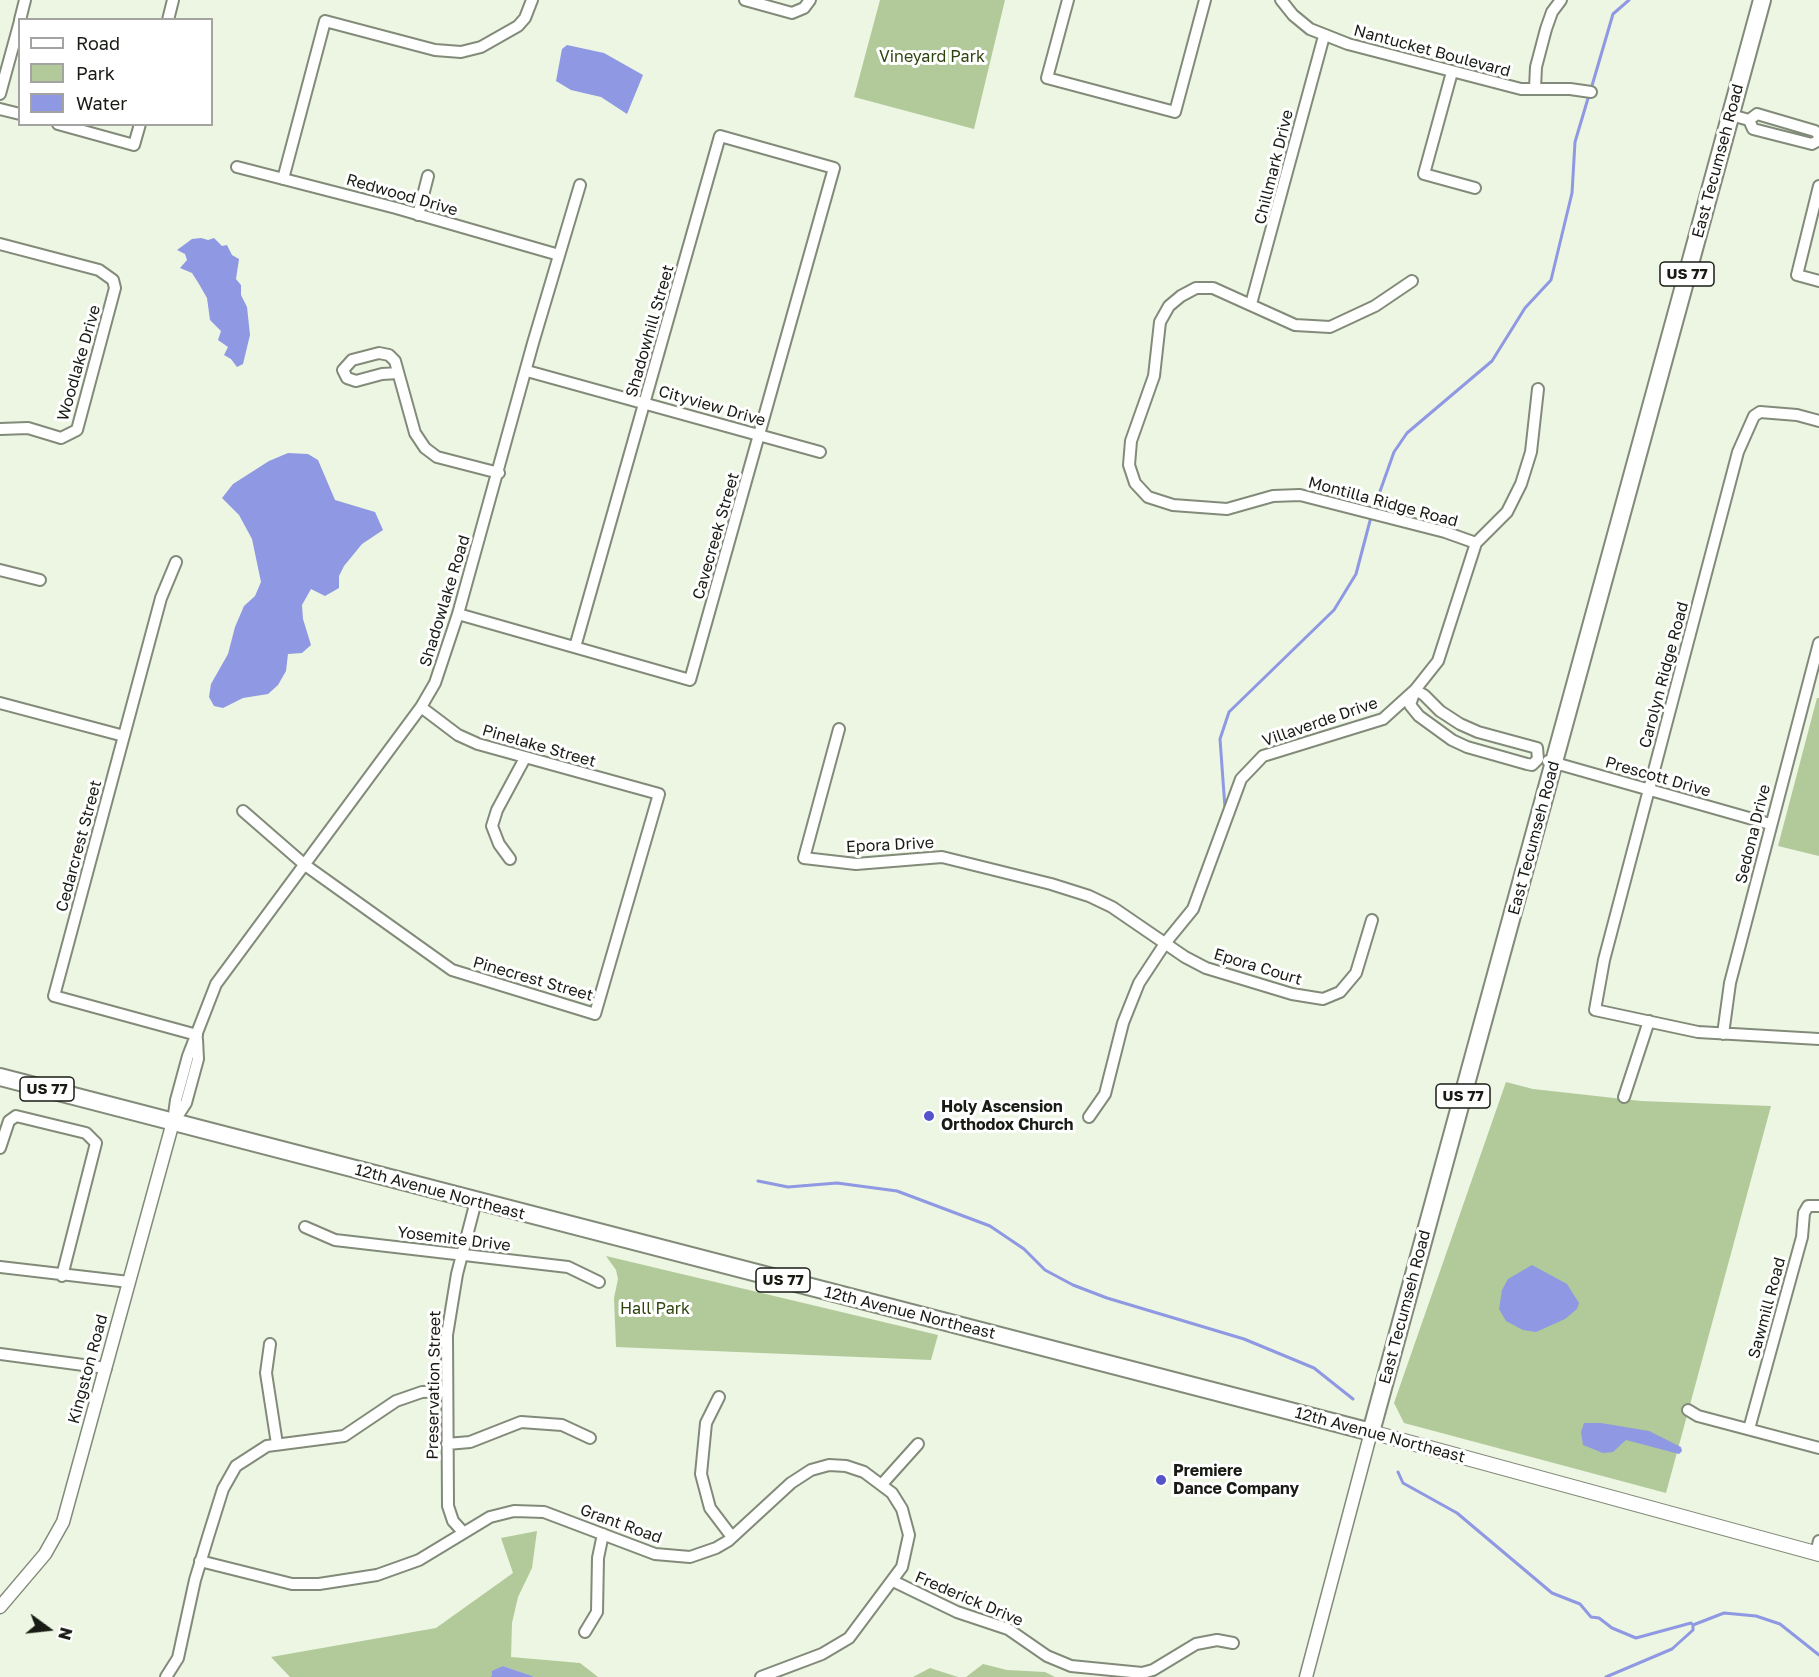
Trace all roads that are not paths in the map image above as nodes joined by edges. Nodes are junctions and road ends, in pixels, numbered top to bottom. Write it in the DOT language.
graph roads {
  1 [pos="25,0"];
  2 [pos="173,0"];
  3 [pos="532,0"];
  4 [pos="745,0"];
  5 [pos="810,0"];
  6 [pos="1068,0"];
  7 [pos="1205,0"];
  8 [pos="1281,0"];
  9 [pos="1561,0"];
  10 [pos="1762,0"];
  11 [pos="20,18"];
  12 [pos="168,18"];
  13 [pos="18,27"];
  14 [pos="1324,36"];
  15 [pos="1452,72"];
  16 [pos="1535,88"];
  17 [pos="1591,92"];
  18 [pos="0,94"];
  19 [pos="0,109"];
  20 [pos="18,114"];
  21 [pos="1731,115"];
  22 [pos="1749,120"];
  23 [pos="65,126"];
  24 [pos="139,126"];
  25 [pos="1819,135"];
  26 [pos="1819,140"];
  27 [pos="237,167"];
  28 [pos="834,168"];
  29 [pos="428,176"];
  30 [pos="283,179"];
  31 [pos="580,185"];
  32 [pos="1819,186"];
  33 [pos="1475,188"];
  34 [pos="418,215"];
  35 [pos="0,244"];
  36 [pos="559,255"];
  37 [pos="1412,281"];
  38 [pos="1819,281"];
  39 [pos="1251,304"];
  40 [pos="526,371"];
  41 [pos="398,373"];
  42 [pos="1538,389"];
  43 [pos="645,403"];
  44 [pos="1819,421"];
  45 [pos="0,429"];
  46 [pos="759,436"];
  47 [pos="820,453"];
  48 [pos="499,473"];
  49 [pos="1476,543"];
  50 [pos="176,562"];
  51 [pos="0,570"];
  52 [pos="40,580"];
  53 [pos="458,614"];
  54 [pos="1819,643"];
  55 [pos="575,647"];
  56 [pos="1415,690"];
  57 [pos="0,704"];
  58 [pos="421,707"];
  59 [pos="839,729"];
  60 [pos="124,736"];
  61 [pos="525,758"];
  62 [pos="1546,761"];
  63 [pos="1649,790"];
  64 [pos="659,794"];
  65 [pos="243,811"];
  66 [pos="1770,824"];
  67 [pos="510,859"];
  68 [pos="305,865"];
  69 [pos="1372,920"];
  70 [pos="1166,942"];
  71 [pos="1649,1022"];
  72 [pos="1723,1034"];
  73 [pos="197,1035"];
  74 [pos="1819,1039"];
  75 [pos="0,1077"];
  76 [pos="1624,1097"];
  77 [pos="1089,1117"];
  78 [pos="173,1122"];
  79 [pos="0,1148"];
  80 [pos="476,1201"];
  81 [pos="1819,1206"];
  82 [pos="305,1227"];
  83 [pos="462,1255"];
  84 [pos="0,1267"];
  85 [pos="62,1276"];
  86 [pos="599,1281"];
  87 [pos="129,1282"];
  88 [pos="270,1344"];
  89 [pos="0,1353"];
  90 [pos="106,1368"];
  91 [pos="446,1391"];
  92 [pos="719,1397"];
  93 [pos="1688,1410"];
  94 [pos="1749,1429"];
  95 [pos="1371,1432"];
  96 [pos="590,1438"];
  97 [pos="277,1444"];
  98 [pos="447,1444"];
  99 [pos="918,1444"];
  100 [pos="1819,1448"];
  101 [pos="883,1484"];
  102 [pos="463,1532"];
  103 [pos="603,1534"];
  104 [pos="732,1537"];
  105 [pos="1818,1549"];
  106 [pos="200,1562"];
  107 [pos="893,1581"];
  108 [pos="0,1607"];
  109 [pos="585,1632"];
  110 [pos="1233,1643"];
  111 [pos="166,1677"];
  112 [pos="761,1677"];
  113 [pos="1306,1677"];
  1 -- 11 [label="street"];
  2 -- 12 [label="street"];
  3 -- 30 [label="street"];
  4 -- 5 [label="street"];
  6 -- 7 [label="street"];
  8 -- 14 [label="street, Nantucket Boulevard"];
  9 -- 16 [label="street"];
  10 -- 21 [label="main road, East Tecumseh Road / US 77"];
  13 -- 18 [label="street"];
  14 -- 15 [label="street, Nantucket Boulevard"];
  14 -- 39 [label="street, Chillmark Drive"];
  15 -- 16 [label="street, Nantucket Boulevard"];
  15 -- 33 [label="street"];
  16 -- 17 [label="street, Nantucket Boulevard"];
  19 -- 20 [label="street"];
  21 -- 22 [label="street"];
  21 -- 62 [label="main road, East Tecumseh Road / US 77"];
  22 -- 25 [label="street"];
  22 -- 26 [label="street"];
  23 -- 24 [label="street"];
  27 -- 30 [label="street, Redwood Drive"];
  28 -- 43 [label="street, Shadowhill Street"];
  28 -- 46 [label="street, Cavecreek Street"];
  29 -- 34 [label="street"];
  30 -- 34 [label="street, Redwood Drive"];
  31 -- 36 [label="street, Shadowlake Road"];
  32 -- 38 [label="street"];
  34 -- 36 [label="street, Redwood Drive"];
  35 -- 45 [label="street, Woodlake Drive"];
  36 -- 40 [label="street, Shadowlake Road"];
  37 -- 39 [label="street"];
  39 -- 49 [label="street, Montilla Ridge Road"];
  40 -- 43 [label="street, Cityview Drive"];
  40 -- 48 [label="street, Shadowlake Road"];
  41 -- 41 [label="street"];
  41 -- 48 [label="street"];
  42 -- 49 [label="street, Villaverde Drive"];
  43 -- 46 [label="street, Cityview Drive"];
  43 -- 55 [label="street, Shadowhill Street"];
  44 -- 63 [label="street, Carolyn Ridge Road"];
  46 -- 47 [label="street, Cityview Drive"];
  46 -- 55 [label="street, Cavecreek Street"];
  48 -- 53 [label="street, Shadowlake Road"];
  49 -- 56 [label="street, Villaverde Drive"];
  50 -- 60 [label="street, Cedarcrest Street"];
  51 -- 52 [label="street"];
  53 -- 55 [label="street, Cavecreek Street"];
  53 -- 58 [label="street, Shadowlake Road"];
  54 -- 66 [label="street, Sedona Drive"];
  56 -- 62 [label="street"];
  56 -- 62 [label="street"];
  56 -- 70 [label="street, Villaverde Drive"];
  57 -- 60 [label="street"];
  58 -- 61 [label="street, Pinelake Street"];
  58 -- 68 [label="street, Shadowlake Road"];
  59 -- 70 [label="street, Epora Drive"];
  60 -- 73 [label="street, Cedarcrest Street"];
  61 -- 64 [label="street, Pinelake Street"];
  61 -- 67 [label="street"];
  62 -- 63 [label="street, Prescott Drive"];
  62 -- 95 [label="main road, East Tecumseh Road / US 77"];
  63 -- 66 [label="street, Prescott Drive"];
  63 -- 71 [label="street, Carolyn Ridge Road"];
  64 -- 68 [label="street, Pinecrest Street"];
  65 -- 68 [label="street"];
  66 -- 72 [label="street, Sedona Drive"];
  68 -- 73 [label="street, Shadowlake Road"];
  69 -- 70 [label="street, Epora Court"];
  70 -- 77 [label="street, Villaverde Drive"];
  71 -- 72 [label="street"];
  71 -- 76 [label="street"];
  72 -- 74 [label="street"];
  73 -- 78 [label="street, Shadowlake Road"];
  75 -- 78 [label="main road, 12th Avenue Northeast / US 77"];
  78 -- 80 [label="main road, 12th Avenue Northeast / US 77"];
  78 -- 87 [label="street, Kingston Road"];
  79 -- 85 [label="street"];
  80 -- 83 [label="street, Preservation Street"];
  80 -- 95 [label="main road, 12th Avenue Northeast / US 77"];
  81 -- 94 [label="street, Sawmill Road"];
  82 -- 83 [label="street, Yosemite Drive"];
  83 -- 86 [label="street, Yosemite Drive"];
  83 -- 91 [label="street, Preservation Street"];
  84 -- 85 [label="street"];
  85 -- 87 [label="street"];
  87 -- 90 [label="street, Kingston Road"];
  88 -- 97 [label="street"];
  89 -- 90 [label="street"];
  90 -- 108 [label="street, Kingston Road"];
  91 -- 97 [label="street"];
  91 -- 98 [label="street, Preservation Street"];
  92 -- 104 [label="street"];
  93 -- 94 [label="street"];
  94 -- 100 [label="street"];
  95 -- 105 [label="main road, 12th Avenue Northeast"];
  95 -- 113 [label="street, East Tecumseh Road"];
  96 -- 98 [label="street"];
  97 -- 106 [label="street"];
  98 -- 102 [label="street, Preservation Street"];
  99 -- 101 [label="street"];
  101 -- 104 [label="street, Grant Road"];
  101 -- 107 [label="street, Grant Road"];
  102 -- 103 [label="street, Grant Road"];
  102 -- 106 [label="street, Grant Road"];
  103 -- 104 [label="street, Grant Road"];
  103 -- 109 [label="street"];
  106 -- 111 [label="street"];
  107 -- 110 [label="street, Frederick Drive"];
  107 -- 112 [label="street, Grant Road"];
}
